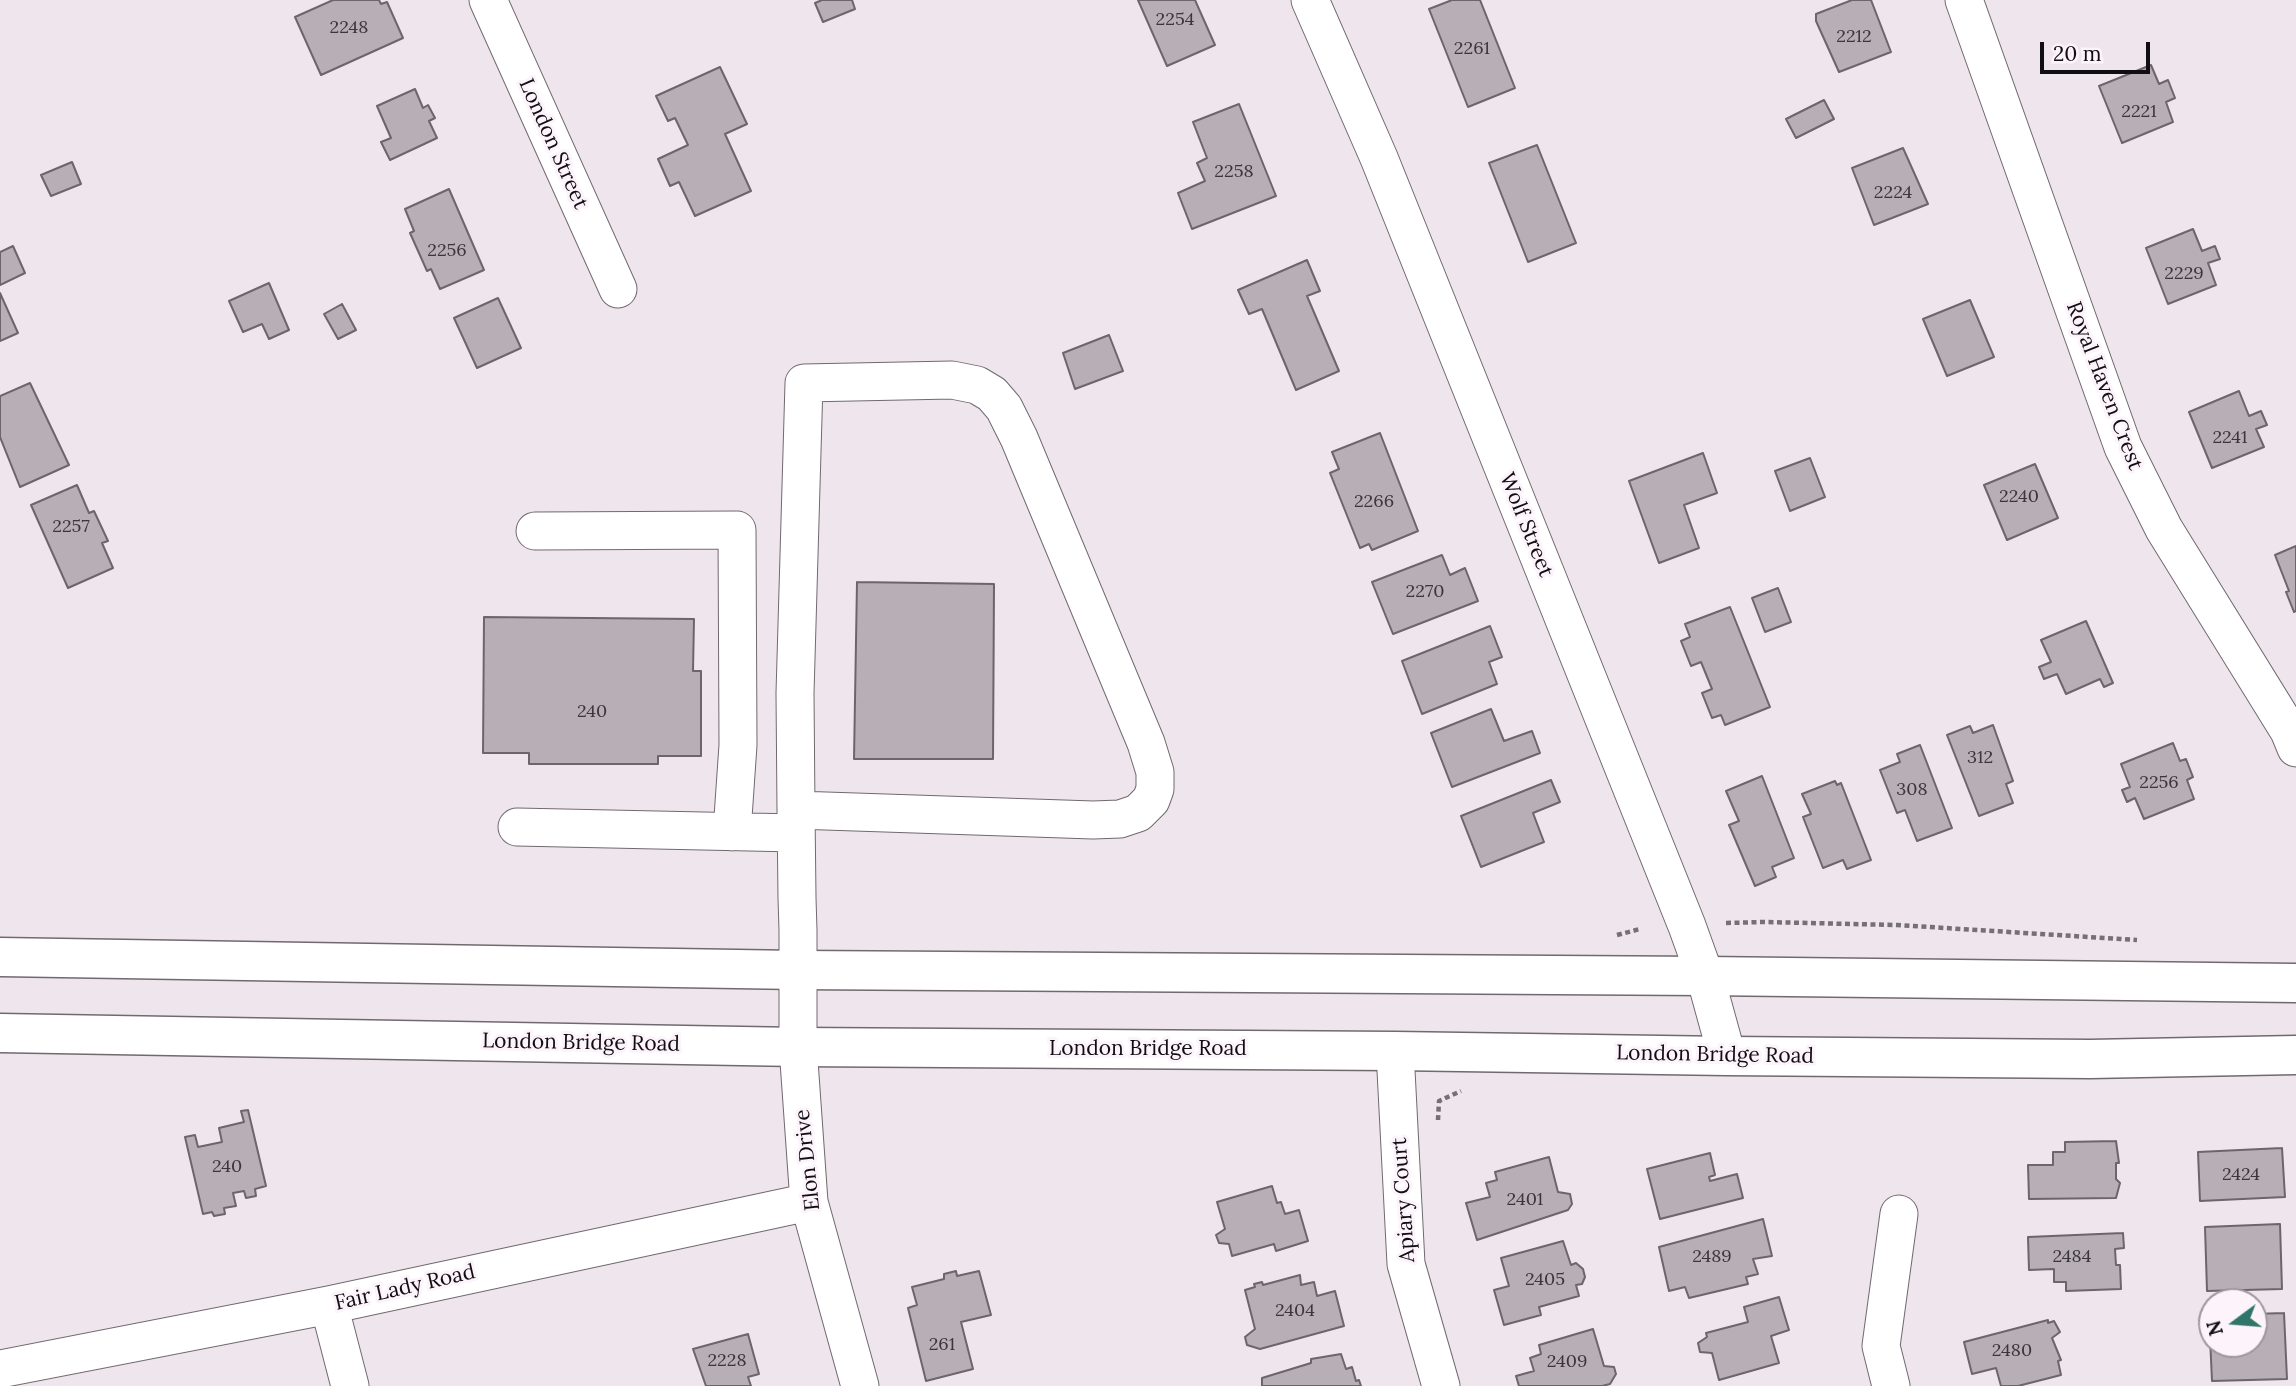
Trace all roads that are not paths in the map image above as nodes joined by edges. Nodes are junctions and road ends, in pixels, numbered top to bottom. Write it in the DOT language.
graph roads {
  1 [pos="488,0"];
  2 [pos="1310,0"];
  3 [pos="1964,0"];
  4 [pos="618,289"];
  5 [pos="535,531"];
  6 [pos="2296,748"];
  7 [pos="796,822"];
  8 [pos="517,827"];
  9 [pos="732,832"];
  10 [pos="0,957"];
  11 [pos="798,970"];
  12 [pos="1705,976"];
  13 [pos="2296,983"];
  14 [pos="0,1033"];
  15 [pos="798,1047"];
  16 [pos="1395,1051"];
  17 [pos="2296,1055"];
  18 [pos="1727,1056"];
  19 [pos="809,1202"];
  20 [pos="1899,1214"];
  21 [pos="329,1305"];
  22 [pos="0,1369"];
  23 [pos="350,1386"];
  24 [pos="860,1386"];
  25 [pos="1441,1386"];
  26 [pos="1891,1386"];
  1 -- 4 [label="street, London Street"];
  2 -- 12 [label="street, Wolf Street"];
  3 -- 6 [label="street, Royal Haven Crest"];
  5 -- 9 [label="street"];
  7 -- 7 [label="street"];
  7 -- 9 [label="street"];
  7 -- 11 [label="street, Elon Drive"];
  8 -- 9 [label="street"];
  10 -- 11 [label="main road"];
  11 -- 12 [label="main road"];
  11 -- 15 [label="street, Elon Drive"];
  12 -- 13 [label="main road"];
  12 -- 18 [label="street, Wolf Street"];
  14 -- 15 [label="main road, London Bridge Road"];
  15 -- 16 [label="main road, London Bridge Road"];
  15 -- 19 [label="street, Elon Drive"];
  16 -- 18 [label="main road, London Bridge Road"];
  16 -- 25 [label="street, Apiary Court"];
  17 -- 18 [label="main road, London Bridge Road"];
  19 -- 21 [label="street, Fair Lady Road"];
  19 -- 24 [label="street, Elon Drive"];
  20 -- 26 [label="street"];
  21 -- 22 [label="street, Fair Lady Road"];
  21 -- 23 [label="street"];
}
